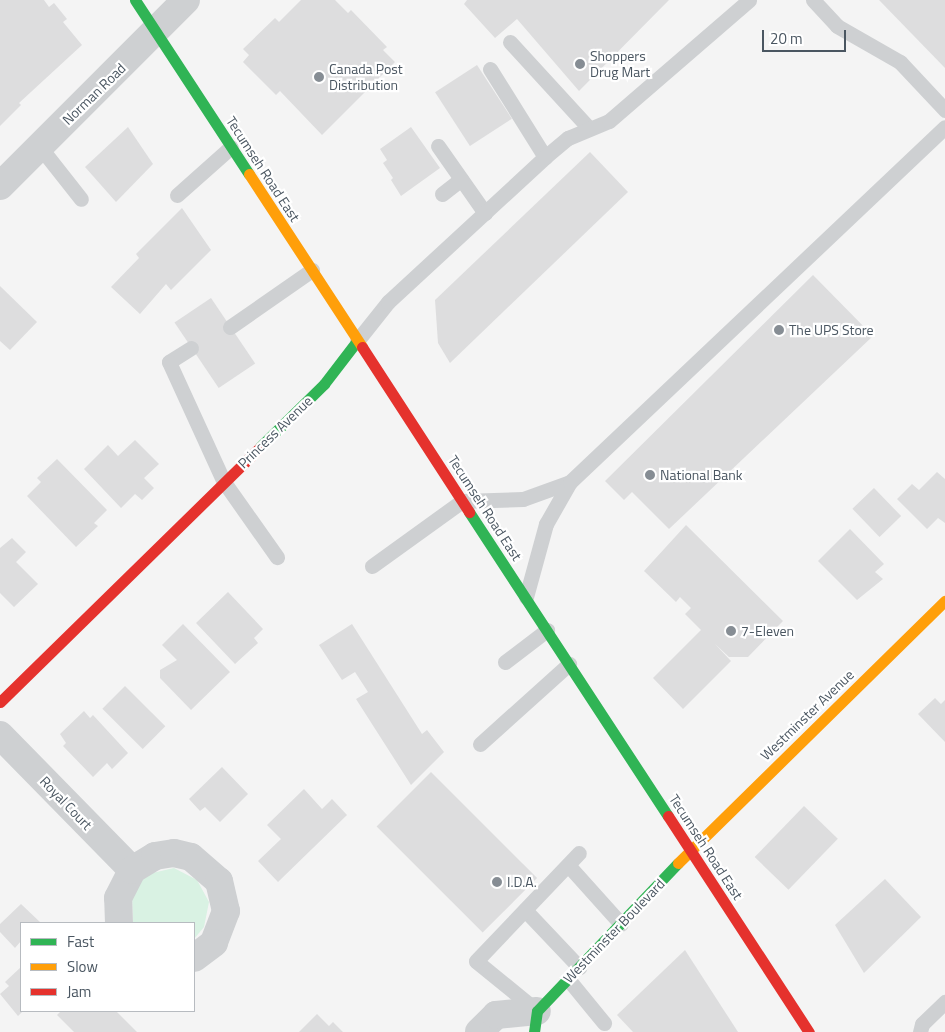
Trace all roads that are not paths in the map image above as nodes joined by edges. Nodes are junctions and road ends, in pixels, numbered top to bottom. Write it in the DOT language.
graph roads {
  1 [pos="136,0"];
  2 [pos="186,0"];
  3 [pos="749,0"];
  4 [pos="813,0"];
  5 [pos="157,33"];
  6 [pos="510,42"];
  7 [pos="490,69"];
  8 [pos="945,110"];
  9 [pos="588,127"];
  10 [pos="945,127"];
  11 [pos="438,146"];
  12 [pos="40,147"];
  13 [pos="232,147"];
  14 [pos="545,157"];
  15 [pos="461,179"];
  16 [pos="1,183"];
  17 [pos="442,194"];
  18 [pos="177,195"];
  19 [pos="81,199"];
  20 [pos="485,213"];
  21 [pos="312,270"];
  22 [pos="230,327"];
  23 [pos="357,341"];
  24 [pos="191,348"];
  25 [pos="224,482"];
  26 [pos="570,482"];
  27 [pos="462,501"];
  28 [pos="277,556"];
  29 [pos="372,566"];
  30 [pos="526,597"];
  31 [pos="945,601"];
  32 [pos="547,630"];
  33 [pos="505,662"];
  34 [pos="569,664"];
  35 [pos="0,702"];
  36 [pos="0,735"];
  37 [pos="480,744"];
  38 [pos="690,850"];
  39 [pos="579,853"];
  40 [pos="568,865"];
  41 [pos="132,870"];
  42 [pos="525,910"];
  43 [pos="119,922"];
  44 [pos="621,924"];
  45 [pos="195,957"];
  46 [pos="579,967"];
  47 [pos="568,979"];
  48 [pos="945,1002"];
  49 [pos="535,1022"];
  50 [pos="604,1023"];
  51 [pos="479,1032"];
  52 [pos="809,1032"];
  53 [pos="920,1032"];
  1 -- 5 [label="main road, Tecumseh Road East"];
  2 -- 5 [label="street, Norman Road"];
  3 -- 9 [label="lane, Princess Avenue"];
  4 -- 8 [label="lane"];
  5 -- 12 [label="street, Norman Road"];
  5 -- 13 [label="main road, Tecumseh Road East"];
  6 -- 9 [label="lane"];
  7 -- 14 [label="lane"];
  9 -- 14 [label="lane, Princess Avenue"];
  10 -- 26 [label="lane"];
  11 -- 15 [label="lane"];
  12 -- 16 [label="street, Norman Road"];
  12 -- 19 [label="lane"];
  13 -- 18 [label="lane"];
  13 -- 21 [label="main road, Tecumseh Road East"];
  14 -- 20 [label="lane, Princess Avenue"];
  15 -- 17 [label="lane"];
  15 -- 20 [label="lane"];
  20 -- 23 [label="lane, Princess Avenue"];
  21 -- 22 [label="lane"];
  21 -- 23 [label="main road, Tecumseh Road East"];
  23 -- 25 [label="main road, Princess Avenue"];
  23 -- 27 [label="main road, Tecumseh Road East"];
  24 -- 25 [label="lane"];
  25 -- 28 [label="lane"];
  25 -- 35 [label="main road, Princess Avenue"];
  26 -- 27 [label="lane"];
  26 -- 30 [label="lane"];
  27 -- 29 [label="lane"];
  27 -- 30 [label="main road, Tecumseh Road East"];
  30 -- 32 [label="main road, Tecumseh Road East"];
  31 -- 38 [label="main road, Westminster Avenue"];
  32 -- 33 [label="lane"];
  32 -- 34 [label="main road, Tecumseh Road East"];
  34 -- 37 [label="lane"];
  34 -- 38 [label="main road, Tecumseh Road East"];
  36 -- 41 [label="street, Royal Court"];
  38 -- 44 [label="main road, Westminster Boulevard"];
  38 -- 52 [label="main road, Tecumseh Road East"];
  39 -- 40 [label="lane"];
  40 -- 42 [label="lane"];
  40 -- 44 [label="lane"];
  41 -- 43 [label="street"];
  41 -- 45 [label="street"];
  42 -- 46 [label="lane"];
  42 -- 49 [label="lane"];
  44 -- 46 [label="main road, Westminster Boulevard"];
  46 -- 47 [label="main road, Westminster Boulevard"];
  47 -- 49 [label="main road, Westminster Boulevard"];
  47 -- 50 [label="lane"];
  48 -- 53 [label="lane"];
  49 -- 51 [label="street"];
}
